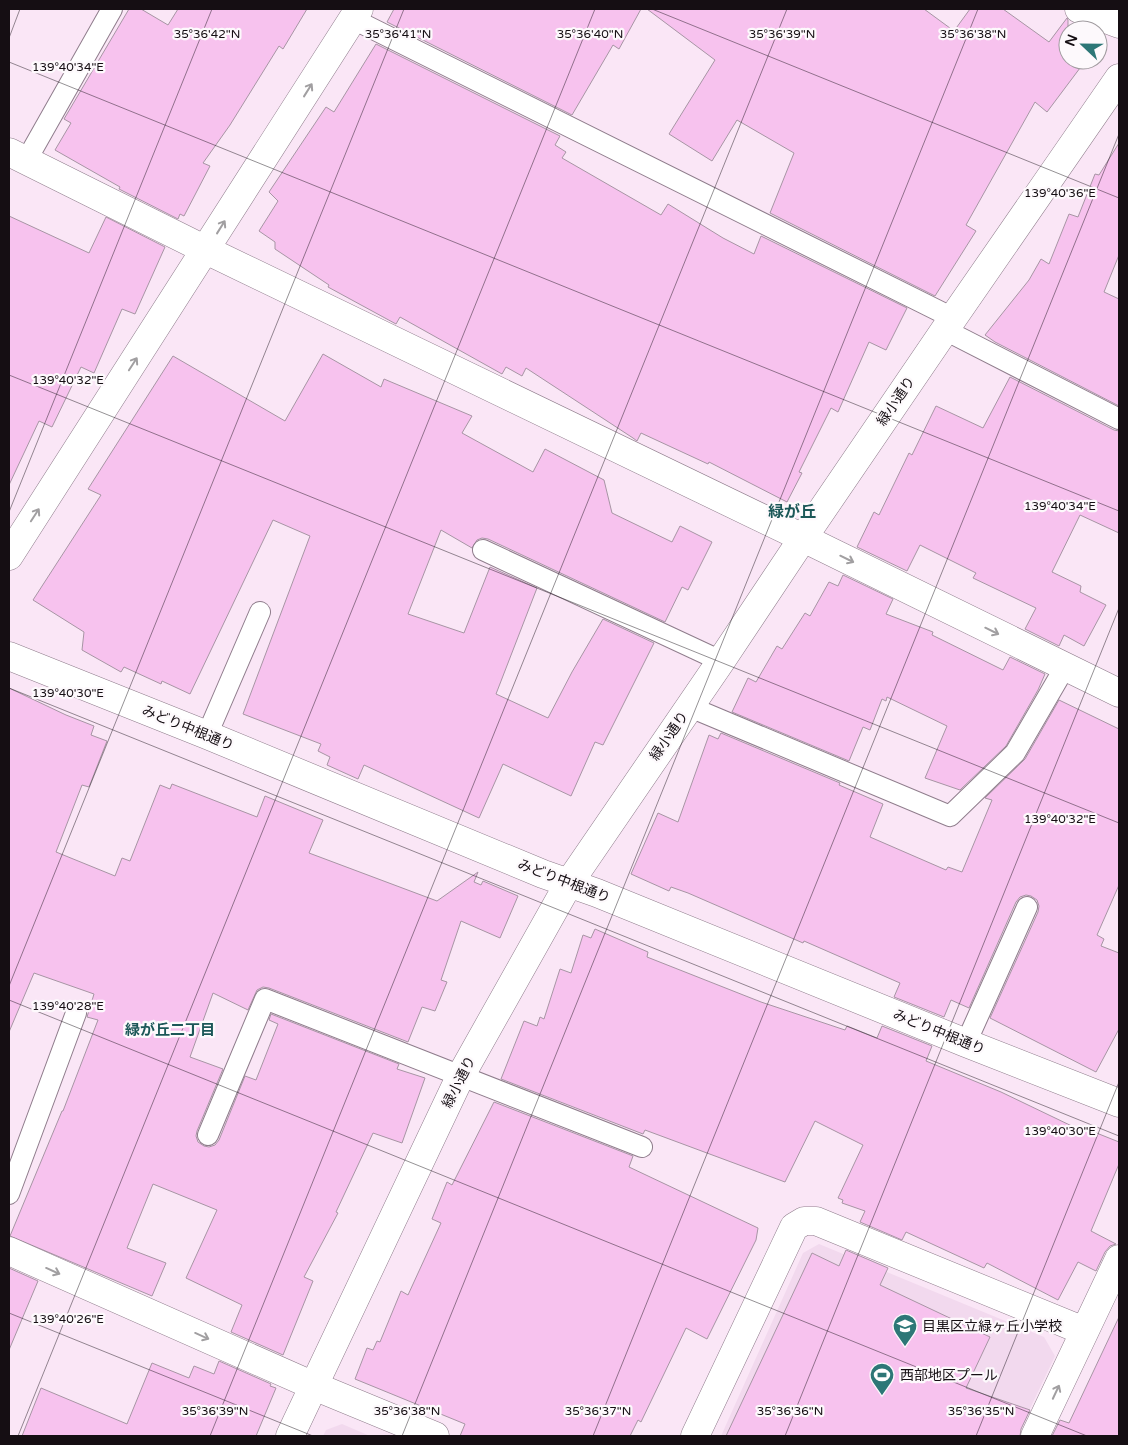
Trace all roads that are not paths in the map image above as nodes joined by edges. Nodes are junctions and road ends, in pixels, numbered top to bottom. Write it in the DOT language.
graph roads {
  1 [pos="112,9"];
  2 [pos="1079,9"];
  3 [pos="356,14"];
  4 [pos="1119,24"];
  5 [pos="1119,78"];
  6 [pos="17,156"];
  7 [pos="206,250"];
  8 [pos="949,324"];
  9 [pos="1119,418"];
  10 [pos="803,538"];
  11 [pos="484,550"];
  12 [pos="9,556"];
  13 [pos="260,612"];
  14 [pos="9,656"];
  15 [pos="721,661"];
  16 [pos="1065,667"];
  17 [pos="1116,683"];
  18 [pos="690,707"];
  19 [pos="207,735"];
  20 [pos="569,883"];
  21 [pos="1027,907"];
  22 [pos="76,1013"];
  23 [pos="966,1043"];
  24 [pos="460,1077"];
  25 [pos="1119,1102"];
  26 [pos="208,1135"];
  27 [pos="642,1147"];
  28 [pos="9,1194"];
  29 [pos="9,1251"];
  30 [pos="1119,1259"];
  31 [pos="1084,1331"];
  32 [pos="314,1386"];
  33 [pos="290,1436"];
  34 [pos="435,1436"];
  35 [pos="695,1436"];
  36 [pos="1035,1436"];
  1 -- 6 [label="lane"];
  2 -- 4 [label="street"];
  7 -- 3 [label="street, one-way"];
  3 -- 8 [label="lane"];
  5 -- 8 [label="street, 緑小通り"];
  6 -- 7 [label="street"];
  7 -- 10 [label="street"];
  12 -- 7 [label="street, one-way"];
  8 -- 9 [label="lane"];
  8 -- 10 [label="street, 緑小通り"];
  10 -- 15 [label="street, 緑小通り"];
  10 -- 16 [label="street, one-way"];
  11 -- 15 [label="lane"];
  13 -- 19 [label="lane"];
  14 -- 19 [label="street, みどり中根通り"];
  15 -- 18 [label="street, 緑小通り"];
  16 -- 17 [label="street"];
  16 -- 18 [label="lane"];
  18 -- 20 [label="street, 緑小通り"];
  19 -- 20 [label="street, みどり中根通り"];
  20 -- 23 [label="street, みどり中根通り"];
  20 -- 24 [label="street, 緑小通り"];
  21 -- 23 [label="lane"];
  22 -- 28 [label="lane"];
  23 -- 25 [label="street, みどり中根通り"];
  24 -- 26 [label="lane"];
  24 -- 27 [label="lane"];
  24 -- 32 [label="street, 緑小通り"];
  29 -- 32 [label="street, one-way"];
  30 -- 31 [label="street"];
  31 -- 35 [label="street"];
  36 -- 31 [label="street, one-way"];
  32 -- 33 [label="street, 緑小通り"];
  32 -- 34 [label="street"];
}
